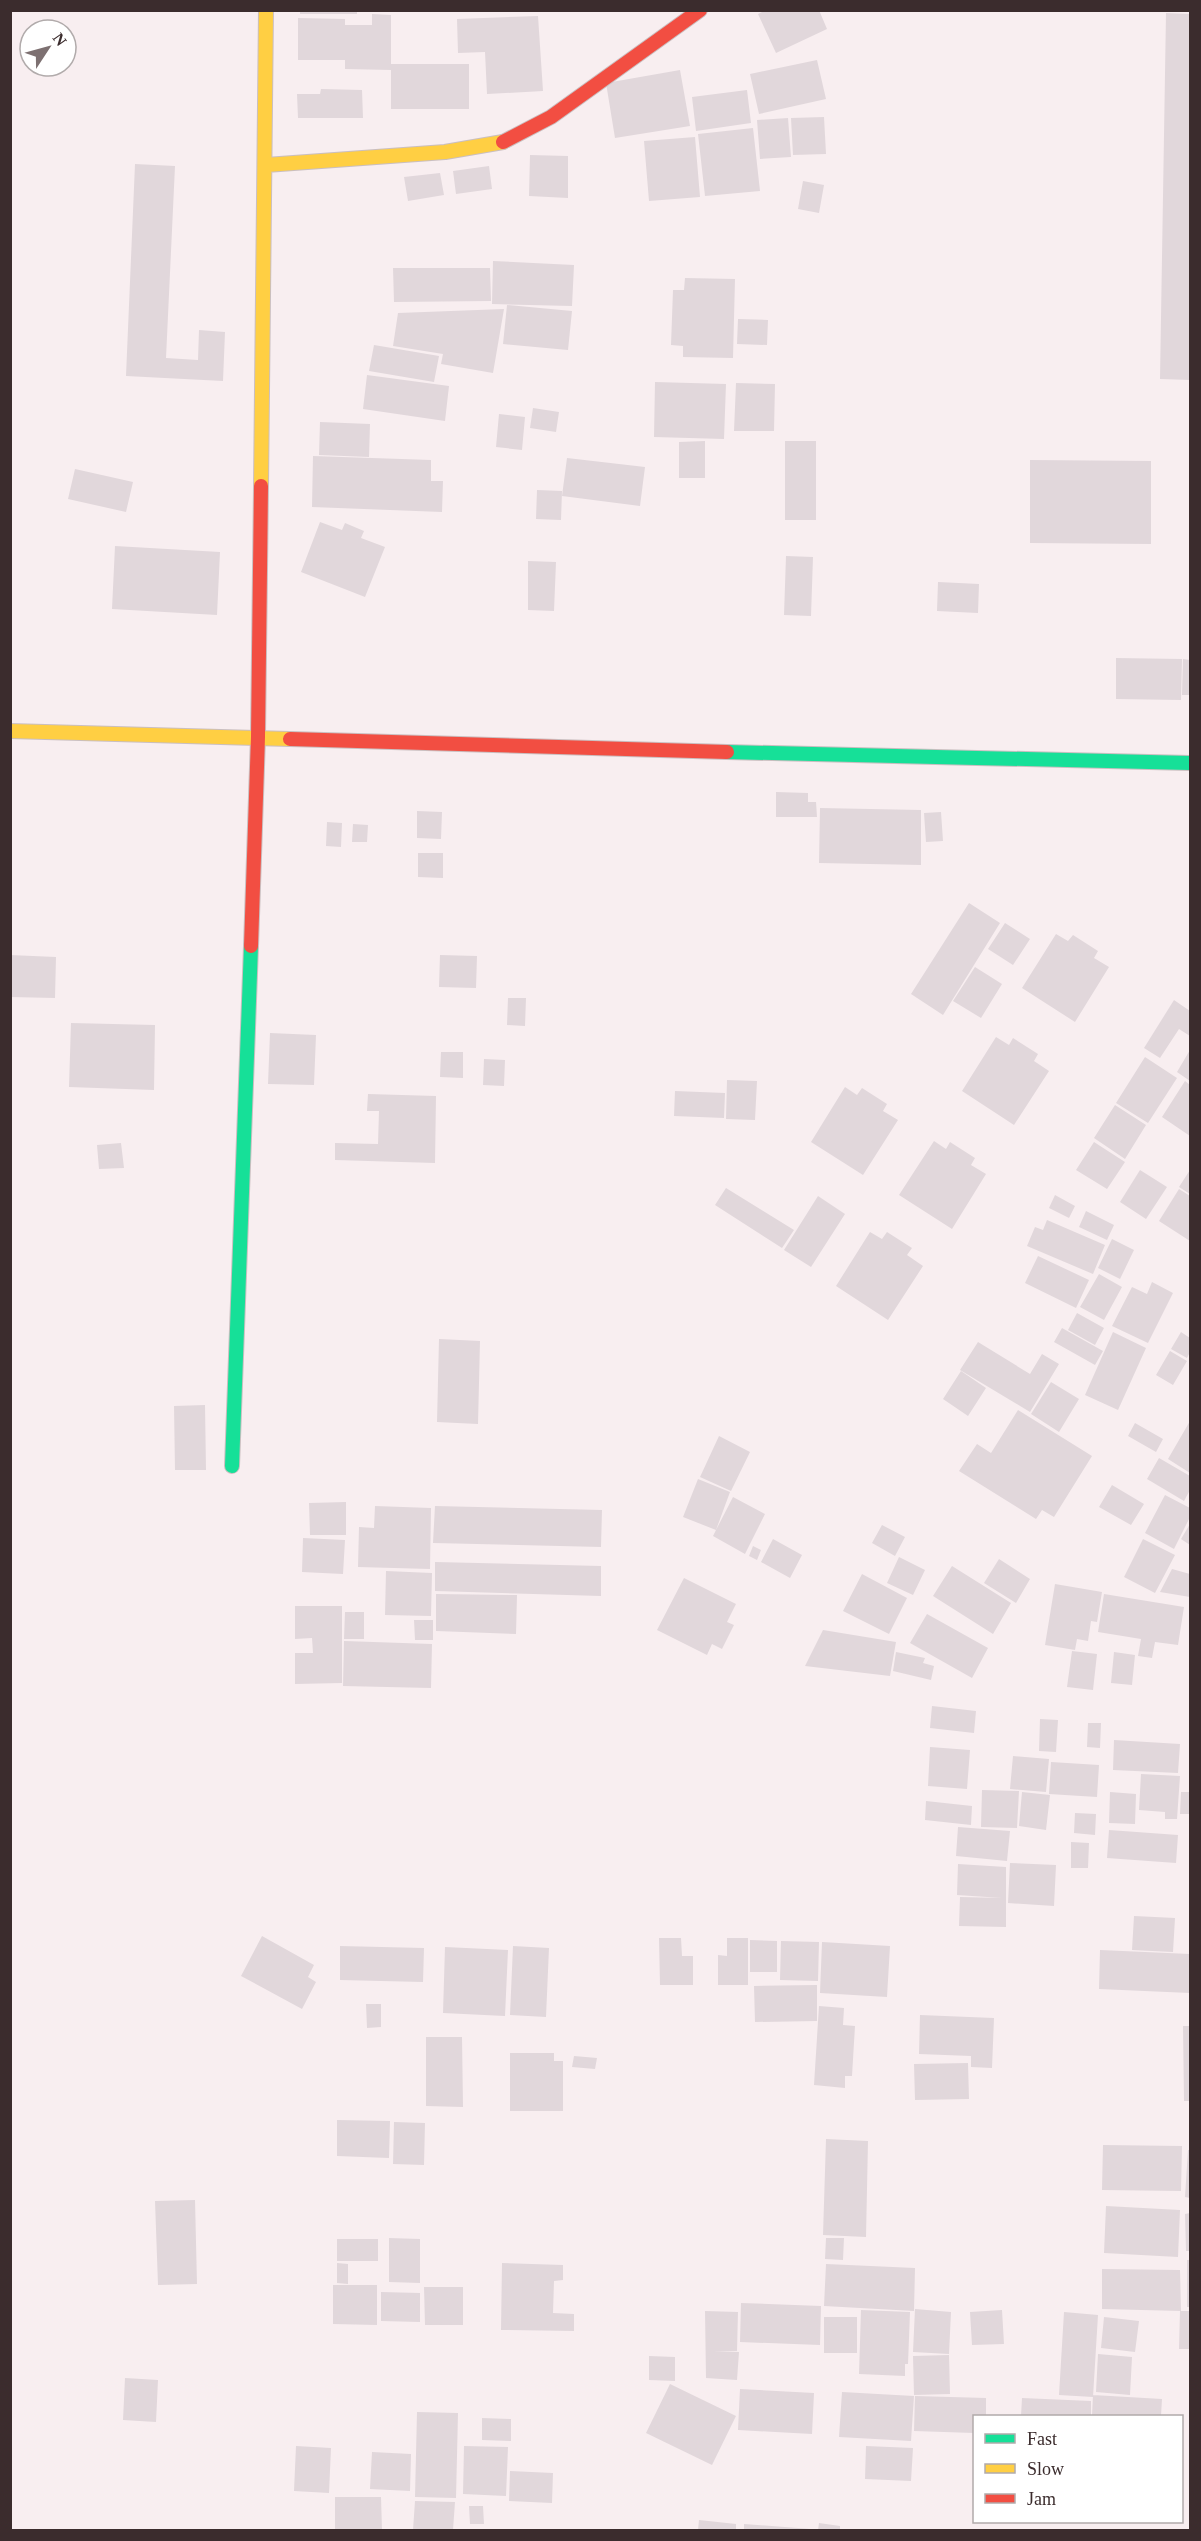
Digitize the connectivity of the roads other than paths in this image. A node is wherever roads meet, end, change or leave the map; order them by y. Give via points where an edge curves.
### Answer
1 (266, 10) edge
2 (700, 10) edge
3 (266, 165) junction
4 (10, 731) edge
5 (258, 737) junction
6 (1191, 763) edge
7 (232, 1466) dead end

1 - 3 street
2 - 3 street via 551,117 505,142 445,152
3 - 5 street
4 - 5 street
5 - 6 street
5 - 7 street

